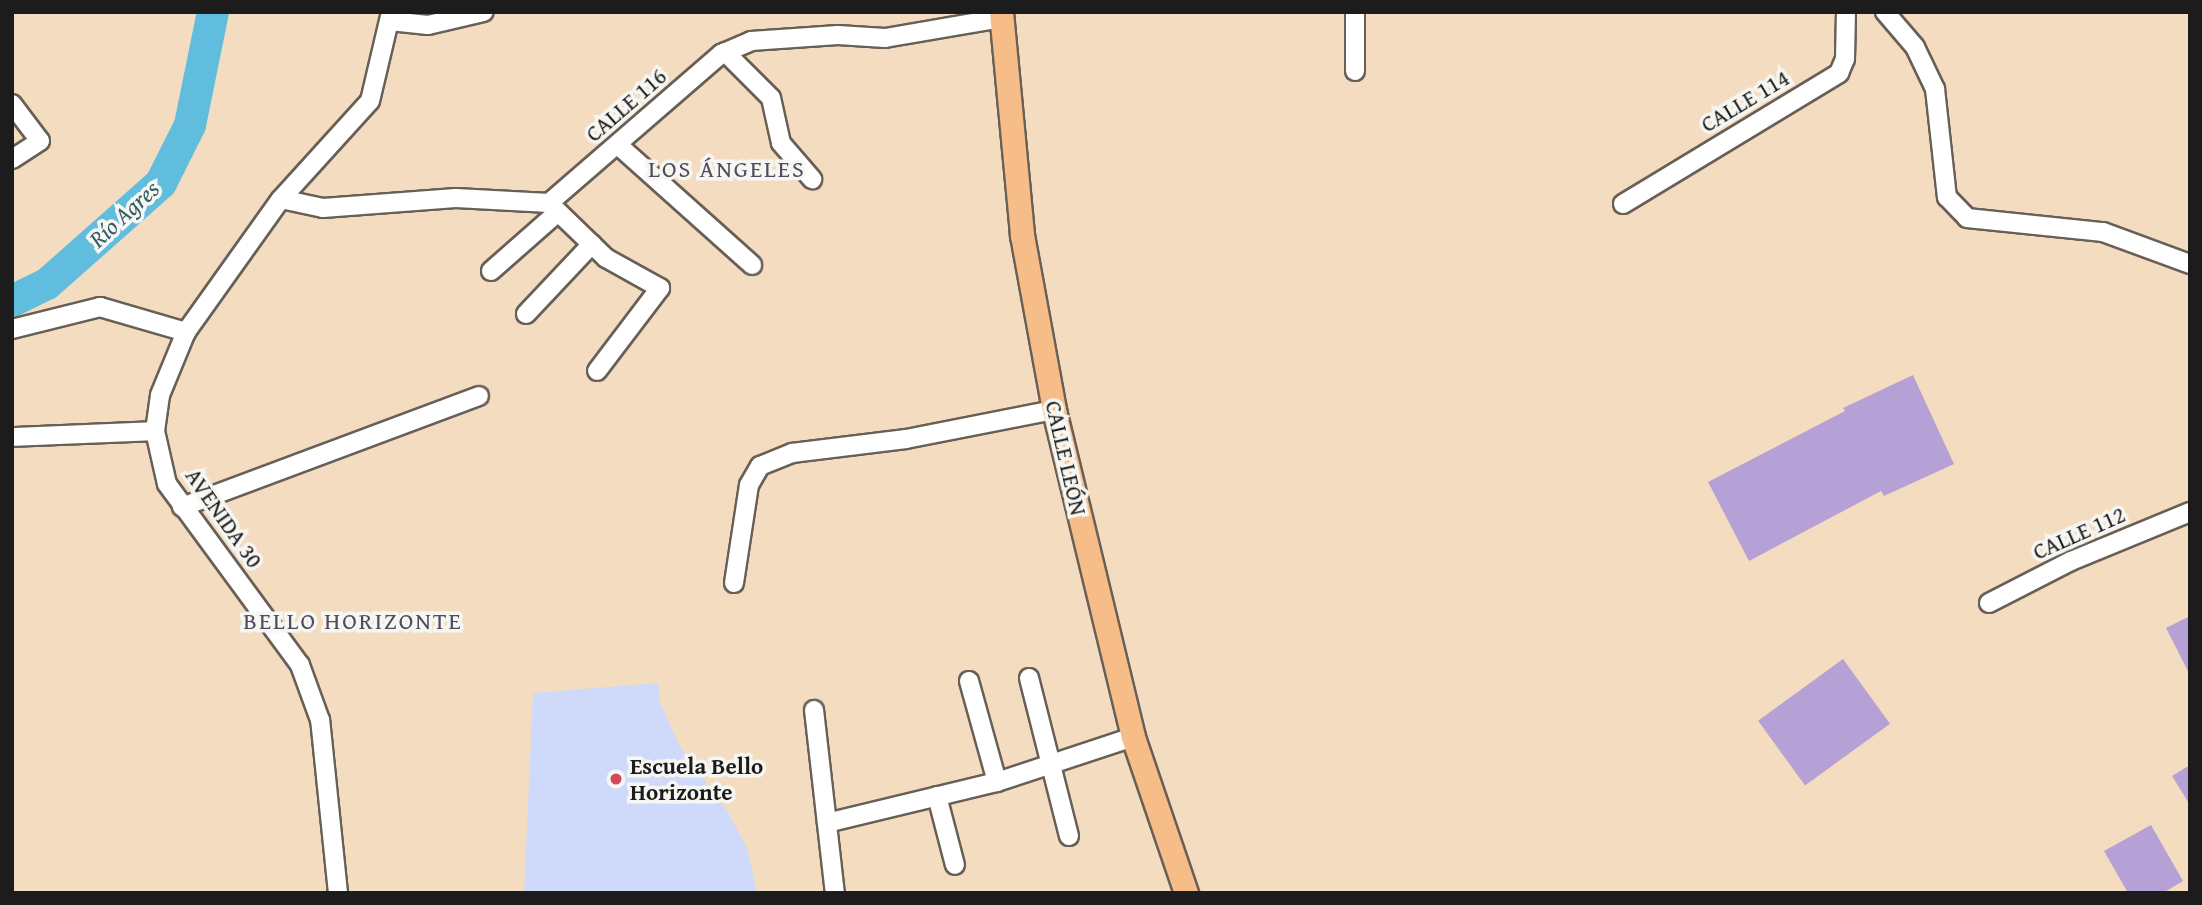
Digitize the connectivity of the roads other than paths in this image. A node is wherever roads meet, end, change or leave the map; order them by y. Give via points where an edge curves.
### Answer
1 (484, 12) edge
2 (1355, 12) edge
3 (1846, 12) edge
4 (1885, 12) edge
5 (1002, 15) edge
6 (390, 17) edge
7 (725, 52) junction
8 (1355, 71) dead end
9 (12, 104) edge
10 (618, 145) junction
11 (12, 159) edge
12 (812, 179) dead end
13 (281, 200) junction
14 (1623, 204) dead end
15 (553, 207) junction
16 (592, 244) junction
17 (2190, 264) edge
18 (752, 265) dead end
19 (491, 271) dead end
20 (526, 314) dead end
21 (12, 329) edge
22 (186, 332) junction
23 (597, 371) dead end
24 (479, 396) dead end
25 (1054, 410) junction
26 (155, 431) junction
27 (12, 437) edge
28 (183, 507) junction
29 (2190, 512) edge
30 (734, 583) dead end
31 (1989, 603) dead end
32 (1029, 678) dead end
33 (969, 681) dead end
34 (814, 710) dead end
35 (1133, 737) junction
36 (1051, 763) junction
37 (997, 782) junction
38 (937, 796) junction
39 (827, 823) junction
40 (1069, 836) dead end
41 (955, 865) dead end
42 (338, 893) edge
43 (835, 893) edge
44 (1186, 893) edge

1 - 6 street via 428,25
2 - 8 street
3 - 14 street, CALLE 114 via 1845,59 1839,73
4 - 17 street via 1915,47 1935,89 1947,197 1967,218 2104,232
5 - 7 street, CALLE 116 via 885,38 838,35 751,41
5 - 25 main road, CALLE LEÓN via 1022,235
6 - 13 street, AVENIDA 30 via 370,101
7 - 10 street, CALLE 116
7 - 12 street via 771,98 781,143
9 - 11 street via 40,141
10 - 15 street, CALLE 116
10 - 18 street
13 - 15 street via 323,208 456,198
13 - 22 street, AVENIDA 30
15 - 16 street
15 - 19 street, CALLE 116
16 - 20 street
16 - 23 street via 606,258 660,288
21 - 22 street via 100,307
22 - 26 street, AVENIDA 30 via 160,395
24 - 28 street
25 - 30 street via 905,439 792,453 760,466 749,485
25 - 35 main road, CALLE LEÓN
26 - 27 street
26 - 28 street, AVENIDA 30 via 167,484
28 - 42 street, AVENIDA 30 via 300,665 320,720
29 - 31 street, CALLE 112 via 2071,561
32 - 36 street
33 - 37 street
34 - 39 street
35 - 36 street
35 - 44 main road, CALLE LEÓN
36 - 37 street
36 - 40 street
37 - 38 street
38 - 39 street
38 - 41 street
39 - 43 street

